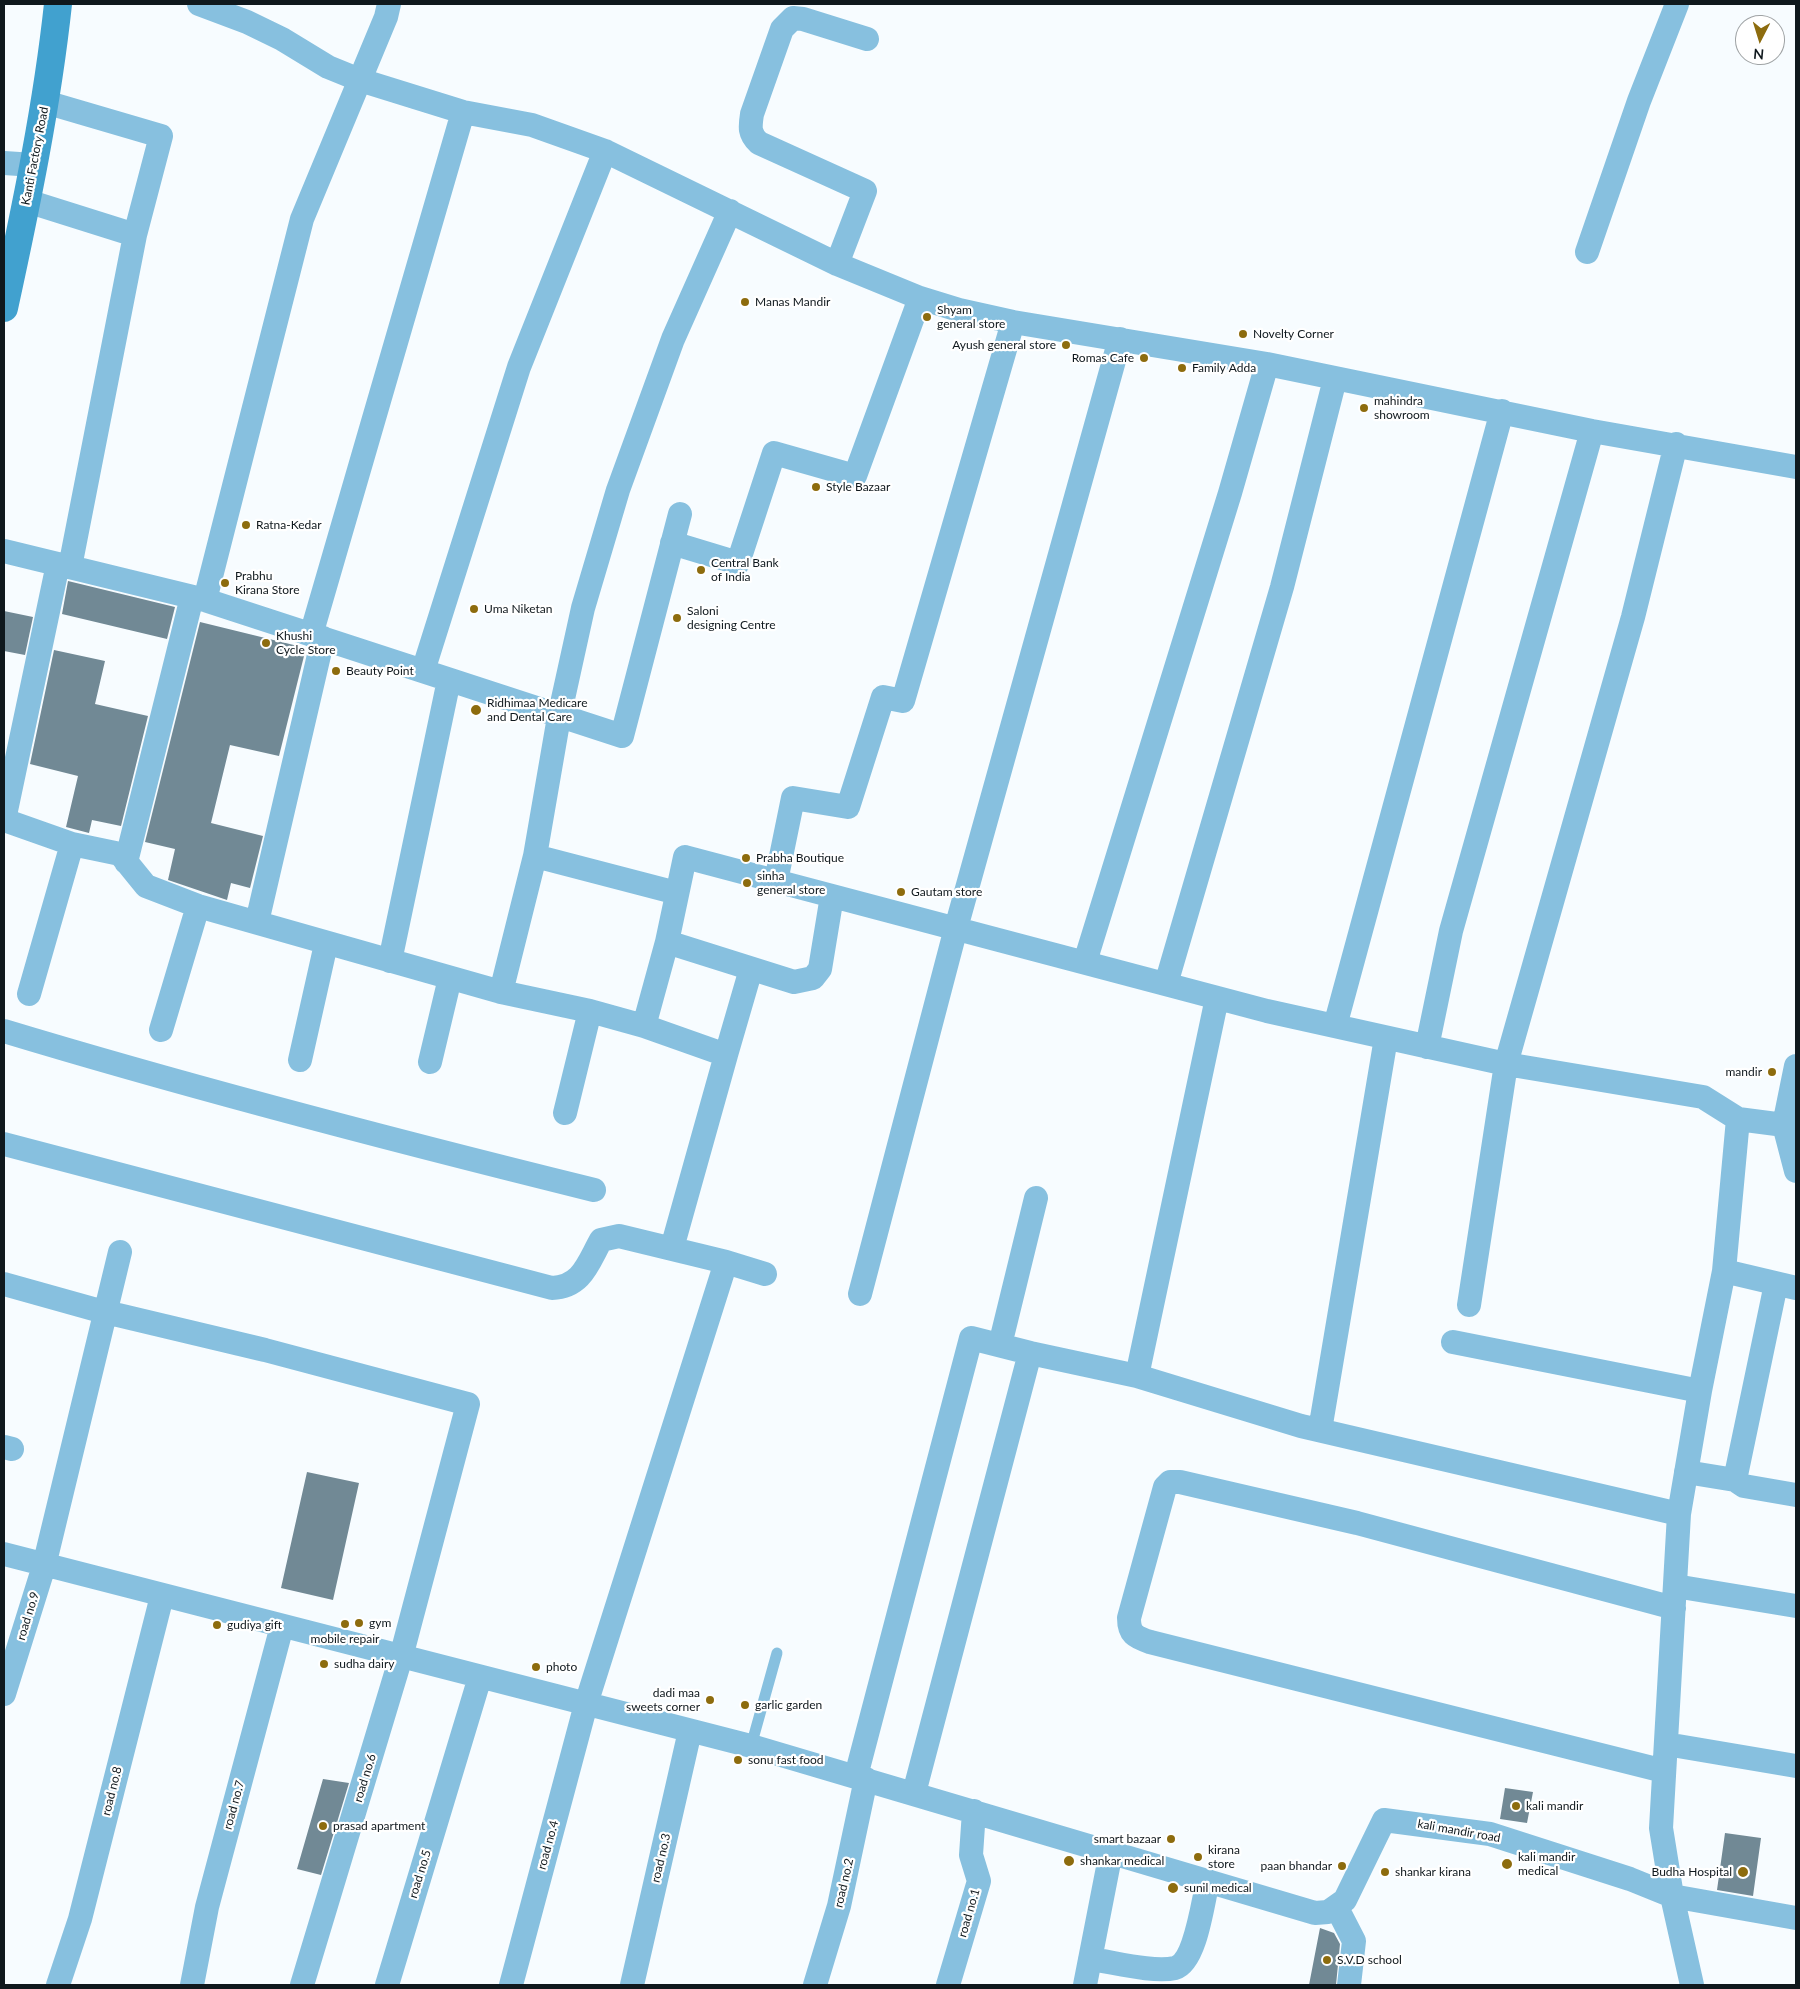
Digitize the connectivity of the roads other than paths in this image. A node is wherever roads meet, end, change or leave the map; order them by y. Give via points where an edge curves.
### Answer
1 (58, 4) edge
2 (198, 4) edge
3 (389, 4) edge
4 (1677, 4) edge
5 (867, 39) dead end
6 (360, 80) junction
7 (45, 102) junction
8 (463, 112) junction
9 (605, 151) junction
10 (4, 163) edge
11 (34, 165) junction
12 (27, 202) junction
13 (730, 211) junction
14 (135, 235) junction
15 (1587, 252) dead end
16 (837, 264) junction
17 (920, 298) junction
18 (4, 308) edge
19 (1013, 322) junction
20 (1120, 339) junction
21 (1267, 364) junction
22 (1335, 379) junction
23 (1502, 412) junction
24 (1592, 431) junction
25 (1676, 444) junction
26 (1796, 467) edge
27 (680, 514) dead end
28 (672, 543) junction
29 (4, 551) edge
30 (64, 566) junction
31 (198, 598) junction
32 (317, 636) junction
33 (423, 670) junction
34 (449, 680) junction
35 (560, 717) junction
36 (4, 820) edge
37 (72, 844) junction
38 (535, 856) junction
39 (126, 862) junction
40 (776, 882) junction
41 (677, 893) junction
42 (832, 896) junction
43 (198, 906) junction
44 (256, 922) junction
45 (956, 928) junction
46 (667, 942) junction
47 (326, 944) junction
48 (390, 961) junction
49 (1085, 962) junction
50 (751, 969) junction
51 (450, 978) junction
52 (1166, 984) junction
53 (501, 992) junction
54 (29, 994) dead end
55 (1217, 998) junction
56 (590, 1011) junction
57 (644, 1026) junction
58 (1335, 1026) junction
59 (161, 1030) dead end
60 (4, 1032) edge
61 (1386, 1038) junction
62 (1427, 1046) junction
63 (726, 1056) junction
64 (300, 1060) dead end
65 (430, 1062) dead end
66 (1506, 1064) junction
67 (1796, 1066) edge
68 (565, 1113) dead end
69 (1738, 1119) junction
70 (1784, 1126) junction
71 (4, 1144) edge
72 (1796, 1171) edge
73 (594, 1190) dead end
74 (1036, 1198) dead end
75 (672, 1248) junction
76 (120, 1252) dead end
77 (726, 1262) junction
78 (1724, 1271) junction
79 (765, 1274) dead end
80 (4, 1284) edge
81 (1786, 1286) edge
82 (860, 1294) dead end
83 (1469, 1305) dead end
84 (107, 1312) junction
85 (1453, 1342) dead end
86 (1000, 1345) junction
87 (1030, 1353) junction
88 (1137, 1376) junction
89 (1700, 1391) junction
90 (1320, 1430) junction
91 (1686, 1472) junction
92 (1735, 1480) junction
93 (1796, 1495) edge
94 (1680, 1514) junction
95 (4, 1554) edge
96 (44, 1566) junction
97 (162, 1596) junction
98 (1674, 1597) junction
99 (1796, 1606) edge
100 (282, 1626) junction
101 (777, 1653) dead end
102 (401, 1657) junction
103 (480, 1677) junction
104 (4, 1694) edge
105 (586, 1704) junction
106 (690, 1731) junction
107 (1666, 1744) junction
108 (751, 1746) junction
109 (1796, 1766) edge
110 (1664, 1771) junction
111 (861, 1778) junction
112 (914, 1793) junction
113 (974, 1811) junction
114 (1111, 1852) junction
115 (1208, 1881) junction
116 (1672, 1896) junction
117 (1326, 1910) junction
118 (1796, 1918) edge
119 (1090, 1959) junction
120 (58, 1985) edge
121 (192, 1985) edge
122 (302, 1985) edge
123 (387, 1985) edge
124 (511, 1985) edge
125 (632, 1985) edge
126 (815, 1985) edge
127 (948, 1985) edge
128 (1085, 1985) edge
129 (1349, 1985) edge
130 (1692, 1985) edge

1 - 7 street, Kanti Factory Road
2 - 6 street via 248,22 328,68
3 - 6 street
4 - 15 street via 1639,101
5 - 16 street via 803,19 793,18 787,22 750,126 752,136 759,143 865,192
6 - 8 street
6 - 31 street via 302,219
7 - 11 street, Kanti Factory Road
7 - 14 street via 161,136
8 - 9 street via 532,125
8 - 32 street
9 - 13 street
9 - 33 street via 519,367
10 - 11 street
11 - 12 street, Kanti Factory Road
12 - 14 street
12 - 18 street, Kanti Factory Road
13 - 16 street
13 - 35 street via 673,339 618,490 583,608
14 - 30 street
16 - 17 street
17 - 19 street
17 - 28 street via 855,476 774,453 738,563
19 - 20 street
19 - 40 street via 903,701 883,697 848,807 793,798
20 - 21 street
20 - 45 street
21 - 22 street
21 - 49 street
22 - 23 street
22 - 52 street via 1282,587
23 - 24 street
23 - 58 street
24 - 25 street
24 - 62 street via 1451,931
25 - 26 street
25 - 66 street via 1633,618
27 - 28 street
28 - 35 street via 622,736
29 - 30 street
30 - 31 street
30 - 36 street
31 - 32 street
31 - 39 street
32 - 33 street
32 - 44 street
33 - 34 street
34 - 35 street
34 - 48 street
35 - 38 street
36 - 37 street
37 - 39 street via 120,854
37 - 54 street
38 - 41 street
38 - 53 street
39 - 43 street via 146,886
40 - 41 street via 685,856
40 - 42 street
41 - 46 street
42 - 45 street
42 - 50 street via 820,969 813,978 794,982
43 - 44 street
43 - 59 street
44 - 47 street
45 - 49 street
45 - 82 street
46 - 50 street
46 - 57 street
47 - 48 street
47 - 64 street
48 - 51 street
49 - 52 street
50 - 63 street
51 - 53 street
51 - 65 street
52 - 55 street
53 - 56 street
55 - 58 street
55 - 88 street
56 - 57 street
56 - 68 street
57 - 63 street
58 - 61 street
60 - 73 street via 365,1133
61 - 62 street
61 - 90 street
62 - 66 street
63 - 75 street
66 - 69 street via 1703,1097
66 - 83 street
67 - 70 street
69 - 70 street
69 - 78 street
70 - 72 street
71 - 75 street via 552,1288 567,1288 579,1278 601,1240 619,1236
74 - 86 street
75 - 77 street
76 - 84 street, road no.9
77 - 79 street
77 - 105 street, road no.4
78 - 81 street
78 - 89 street
80 - 84 street
81 - 92 street
84 - 96 street, road no.9
84 - 102 street, road no.6 via 468,1404
85 - 89 street
86 - 87 street
86 - 111 street, road no.2 via 971,1338
87 - 88 street
87 - 112 street
88 - 90 street
89 - 91 street
90 - 94 street
91 - 92 street
91 - 94 street
92 - 93 street via 1744,1486
94 - 98 street
95 - 96 street
96 - 97 street
96 - 104 street, road no.9
97 - 100 street
97 - 120 street, road no.8 via 80,1918
98 - 99 street
98 - 107 street
98 - 110 street via 1170,1482 1165,1487 1129,1618 1129,1630 1134,1636 1150,1642
100 - 102 street
100 - 121 street, road no.7 via 208,1907
101 - 108 lane
102 - 103 street
102 - 122 street, road no.6
103 - 105 street
103 - 123 street, road no.5
105 - 106 street
105 - 124 street, road no.4
106 - 108 street
106 - 125 street, road no.3
107 - 109 street
107 - 110 street
108 - 111 street
110 - 116 street via 1661,1828
111 - 112 street
111 - 126 street, road no.2 via 840,1906
112 - 113 street
113 - 114 street
113 - 127 street, road no.1 via 971,1855 979,1881
114 - 115 street
114 - 119 street
115 - 117 street
115 - 119 street via 1192,1948 1176,1968 1159,1969
116 - 117 street, kali mandir road via 1630,1879 1490,1834 1384,1820 1345,1900
116 - 118 street, kali mandir road
116 - 130 street
117 - 129 street via 1354,1941
119 - 128 street

